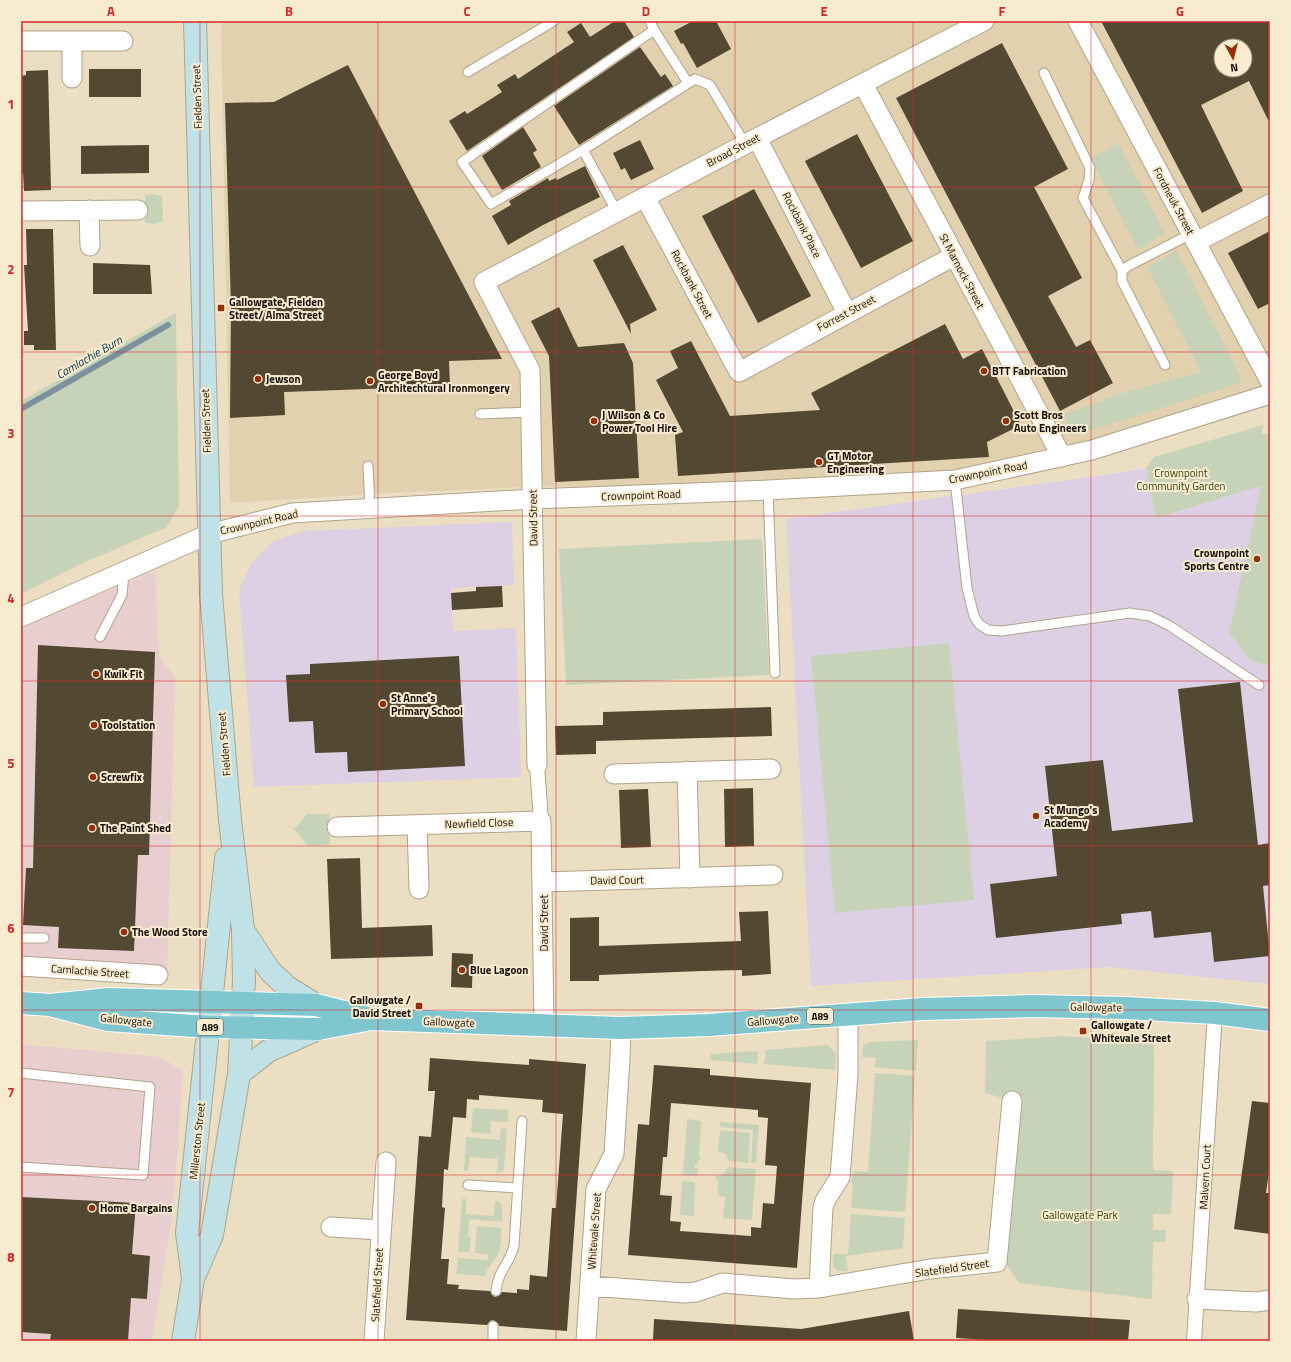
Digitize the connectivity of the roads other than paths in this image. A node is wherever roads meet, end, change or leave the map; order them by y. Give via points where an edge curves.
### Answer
1 (195, 21) edge
2 (554, 21) edge
3 (650, 21) edge
4 (984, 21) edge
5 (1078, 21) edge
6 (654, 30) junction
7 (21, 41) edge
8 (72, 41) junction
9 (123, 41) dead end
10 (468, 72) dead end
11 (1044, 73) dead end
12 (72, 78) dead end
13 (688, 84) junction
14 (863, 84) junction
15 (751, 141) junction
16 (583, 150) junction
17 (645, 197) junction
18 (1270, 204) edge
19 (89, 210) junction
20 (138, 210) dead end
21 (21, 211) edge
22 (617, 212) junction
23 (1193, 238) junction
24 (90, 246) dead end
25 (954, 256) junction
26 (1122, 271) junction
27 (484, 282) joint
28 (846, 313) junction
29 (1165, 365) dead end
30 (739, 372) joint
31 (1270, 381) edge
32 (1270, 394) edge
33 (531, 412) junction
34 (480, 414) dead end
35 (1062, 457) junction
36 (368, 466) dead end
37 (955, 480) junction
38 (768, 490) junction
39 (532, 499) junction
40 (370, 508) junction
41 (209, 534) junction
42 (124, 572) junction
43 (21, 617) edge
44 (100, 636) dead end
45 (775, 673) dead end
46 (1259, 685) dead end
47 (537, 765) joint
48 (771, 769) dead end
49 (687, 772) junction
50 (614, 774) dead end
51 (230, 820) junction
52 (541, 821) junction
53 (417, 825) junction
54 (336, 827) dead end
55 (773, 875) dead end
56 (690, 878) junction
57 (543, 882) junction
58 (419, 889) dead end
59 (243, 930) junction
60 (21, 938) edge
61 (44, 938) dead end
62 (21, 966) edge
63 (158, 975) dead end
64 (21, 1002) edge
65 (211, 1002) junction
66 (243, 1003) junction
67 (50, 1005) junction
68 (316, 1005) junction
69 (1215, 1013) junction
70 (848, 1014) junction
71 (371, 1018) junction
72 (1270, 1020) edge
73 (544, 1026) junction
74 (208, 1027) junction
75 (242, 1028) junction
76 (621, 1028) junction
77 (318, 1029) junction
78 (21, 1073) edge
79 (239, 1074) junction
80 (1012, 1101) dead end
81 (522, 1121) dead end
82 (386, 1162) dead end
83 (21, 1167) edge
84 (468, 1185) dead end
85 (518, 1188) junction
86 (331, 1227) dead end
87 (381, 1230) junction
88 (193, 1279) junction
89 (590, 1286) junction
90 (819, 1288) junction
91 (496, 1291) dead end
92 (1197, 1299) junction
93 (1270, 1300) edge
94 (494, 1326) dead end
95 (183, 1341) edge
96 (374, 1341) edge
97 (493, 1341) edge
98 (586, 1341) edge
99 (1194, 1341) edge

1 - 41 main road, Fielden Street
2 - 10 lane
3 - 6 lane
4 - 14 street, Broad Street
5 - 23 street, Fordneuk Street
6 - 13 lane
6 - 16 lane via 462,162 491,204
7 - 8 street
8 - 9 street
8 - 12 street
11 - 26 lane via 1090,168 1083,198
13 - 15 lane via 695,79 710,85
13 - 16 lane
14 - 15 street, Broad Street
14 - 25 street, St Marnock Street
15 - 17 street, Broad Street
15 - 28 street, Rockbank Place
16 - 22 lane
17 - 22 street, Broad Street
17 - 30 street, Rockbank Street
18 - 23 street
19 - 20 street
19 - 21 street
19 - 24 street
22 - 27 street, Broad Street
23 - 26 lane via 1128,266
23 - 31 street, Fordneuk Street
25 - 28 street, Forrest Street
25 - 35 street, St Marnock Street
26 - 29 lane via 1122,281
27 - 33 street, David Street via 530,370
28 - 30 street, Forrest Street
32 - 35 street, Crownpoint Road
33 - 34 lane
33 - 39 street, David Street
35 - 37 street, Crownpoint Road
36 - 40 lane
37 - 38 street, Crownpoint Road
37 - 46 lane via 967,588 974,616 979,624 988,630 1002,631 1130,613 1150,616 1170,626
38 - 39 street, Crownpoint Road
38 - 45 lane
39 - 40 street, Crownpoint Road
39 - 47 street, David Street
40 - 41 street, Crownpoint Road via 292,513
41 - 42 street, Crownpoint Road
41 - 51 main road, Fielden Street via 211,594
42 - 43 street, Crownpoint Road
42 - 44 lane via 122,596
47 - 52 street
48 - 49 street
49 - 50 street
49 - 56 street
51 - 59 main road, Fielden Street
51 - 65 main road, Fielden Street
52 - 53 street, Newfield Close
52 - 57 street, David Street
53 - 54 street, Newfield Close
53 - 58 street
55 - 56 street, David Court
56 - 57 street, David Court
57 - 73 street, David Street
59 - 66 main road, Fielden Street
59 - 68 main road, Fielden Street via 270,971 287,987
60 - 61 lane
62 - 63 street, Camlachie Street
64 - 67 main road, Gallowgate / A89
65 - 66 main road, Gallowgate / A89
65 - 67 main road, Gallowgate / A89 via 109,999
65 - 74 main road, Millerston Street
66 - 68 main road, Gallowgate / A89
66 - 75 main road, Fielden Street
67 - 74 main road, Gallowgate / A89 via 108,1020
68 - 71 main road, Gallowgate / A89
69 - 70 main road, Gallowgate / A89 via 1034,1006
69 - 72 main road, Gallowgate / A89
69 - 92 street, Malvern Court
70 - 76 main road, Gallowgate / A89 via 709,1025
70 - 90 street via 848,1075 840,1177 823,1207
71 - 73 main road, Gallowgate / A89
71 - 77 main road, Gallowgate / A89
73 - 76 main road, Gallowgate / A89
74 - 75 main road, Gallowgate / A89
74 - 88 main road, Millerston Street via 187,1233
75 - 77 main road, Gallowgate / A89
75 - 79 main road, Millerston Street
76 - 89 street, Whitevale Street via 614,1151 596,1189
77 - 79 main road via 268,1051
78 - 83 lane via 150,1087 144,1175
79 - 88 main road, Millerston Street via 212,1235
80 - 90 street, Slatefield Street via 997,1262 930,1269
81 - 85 lane
82 - 87 street, Slatefield Street
84 - 85 lane
85 - 91 lane via 514,1246 511,1257 497,1278
86 - 87 street
87 - 96 street, Slatefield Street
88 - 95 main road, Millerston Street
89 - 90 street, Slatefield Street via 690,1294 723,1283 794,1289
89 - 98 street, Whitevale Street
92 - 93 street via 1256,1302
92 - 99 street, Malvern Court
94 - 97 lane

